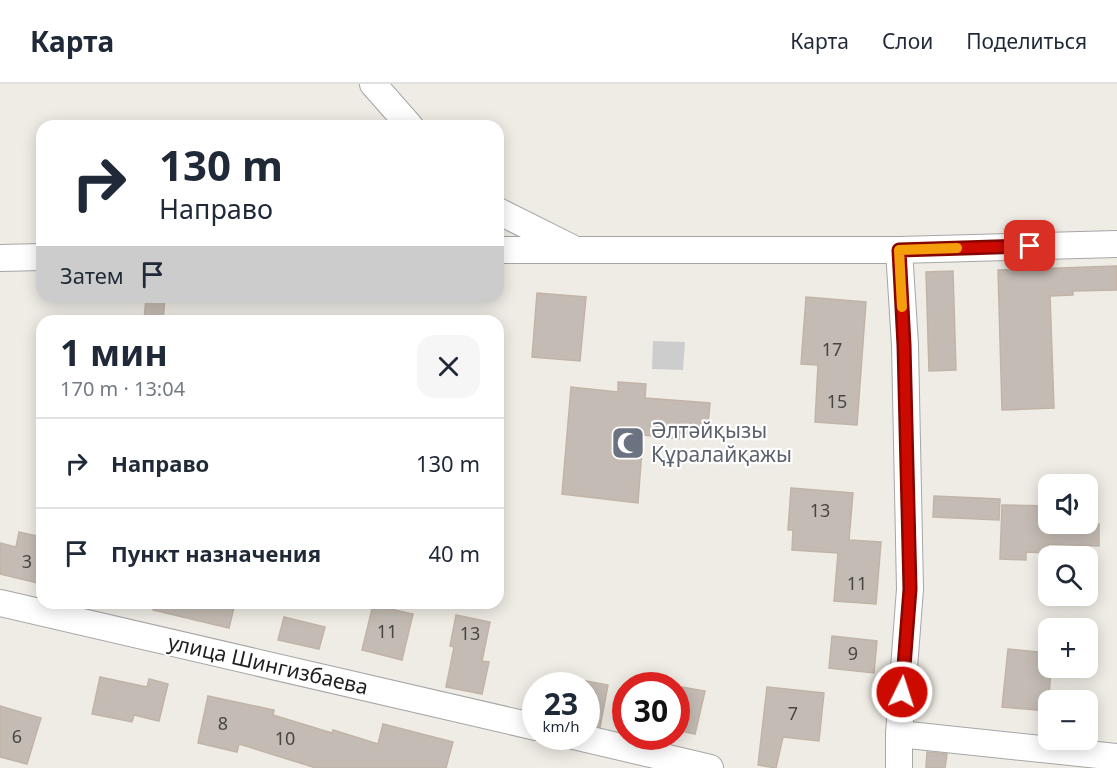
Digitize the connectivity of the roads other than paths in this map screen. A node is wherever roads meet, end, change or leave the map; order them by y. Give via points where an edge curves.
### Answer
1 (373, 84) edge
2 (405, 120) edge
3 (504, 214) edge
4 (1117, 244) edge
5 (573, 249) junction
6 (504, 250) edge
7 (899, 250) junction
8 (36, 257) edge
9 (0, 258) edge
10 (0, 603) edge
11 (522, 725) edge
12 (899, 734) junction
13 (600, 742) edge
14 (1114, 760) edge
15 (710, 768) edge
16 (899, 768) edge

1 - 2 street
3 - 5 street
4 - 7 street
5 - 6 street
5 - 7 street
7 - 12 street via 910,589
8 - 9 street
10 - 11 street, улица Шингизбаева
12 - 14 street
12 - 16 street
13 - 15 street

